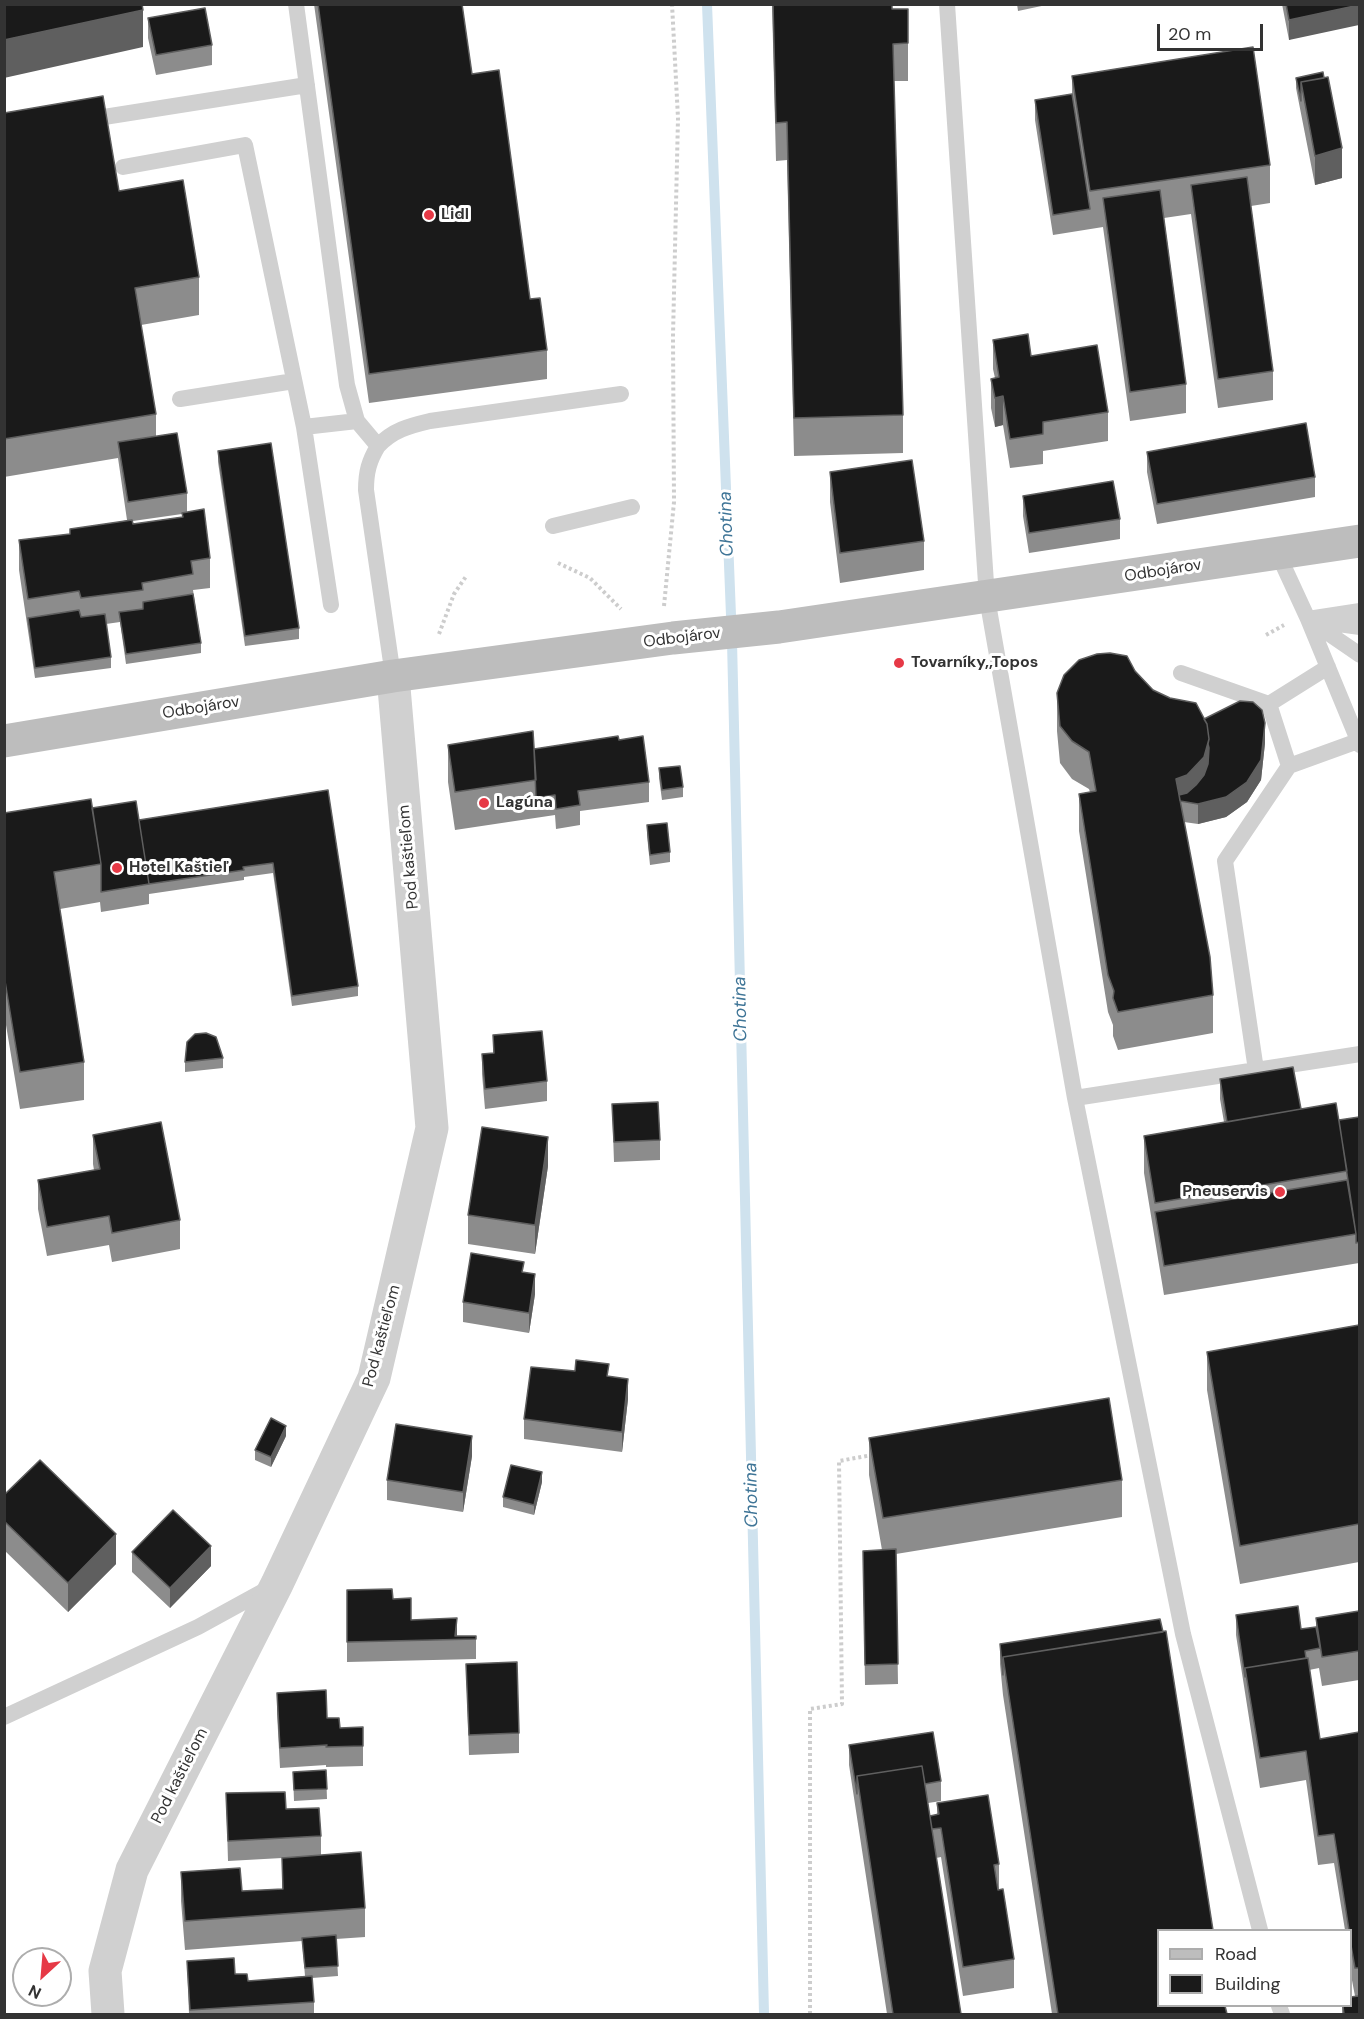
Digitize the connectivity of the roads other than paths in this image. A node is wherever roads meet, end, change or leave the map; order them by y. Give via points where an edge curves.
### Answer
1 (296, 4) edge
2 (947, 4) edge
3 (307, 85) junction
4 (74, 122) edge
5 (123, 167) dead end
6 (294, 381) junction
7 (621, 394) dead end
8 (180, 399) dead end
9 (357, 421) junction
10 (304, 427) junction
11 (378, 446) junction
12 (632, 507) dead end
13 (553, 526) dead end
14 (1359, 541) edge
15 (1278, 554) junction
16 (987, 598) junction
17 (331, 605) dead end
18 (1359, 611) edge
19 (1308, 619) junction
20 (1359, 627) edge
21 (1359, 640) edge
22 (1359, 655) edge
23 (1328, 667) junction
24 (1181, 673) dead end
25 (393, 676) junction
26 (1269, 704) junction
27 (4, 741) edge
28 (1359, 743) edge
29 (1289, 766) junction
30 (1359, 1054) edge
31 (1256, 1070) junction
32 (1075, 1098) junction
33 (277, 1584) junction
34 (4, 1717) edge
35 (1260, 1929) edge
36 (108, 2014) edge

1 - 3 lane
2 - 16 lane
3 - 4 lane
3 - 9 lane via 347,384
5 - 6 lane via 244,145
6 - 8 lane
6 - 10 lane
7 - 11 lane via 430,421 402,427
9 - 10 lane
9 - 11 lane
10 - 17 lane
11 - 25 lane via 366,473 366,490
12 - 13 lane
14 - 15 main road, Odbojárov
15 - 16 main road, Odbojárov
15 - 19 lane
16 - 25 main road, Odbojárov
16 - 32 lane
18 - 19 lane
19 - 20 lane
19 - 21 lane
19 - 22 lane
19 - 23 lane
23 - 26 lane
23 - 28 lane
24 - 26 lane
25 - 27 main road, Odbojárov
25 - 33 street, Pod kaštieľom via 432,1128 374,1378
26 - 29 lane
28 - 29 lane
29 - 31 lane via 1225,861
30 - 31 lane
31 - 32 lane
32 - 35 lane via 1183,1634
33 - 34 lane via 198,1627
33 - 36 street, Pod kaštieľom via 132,1870 105,1971

